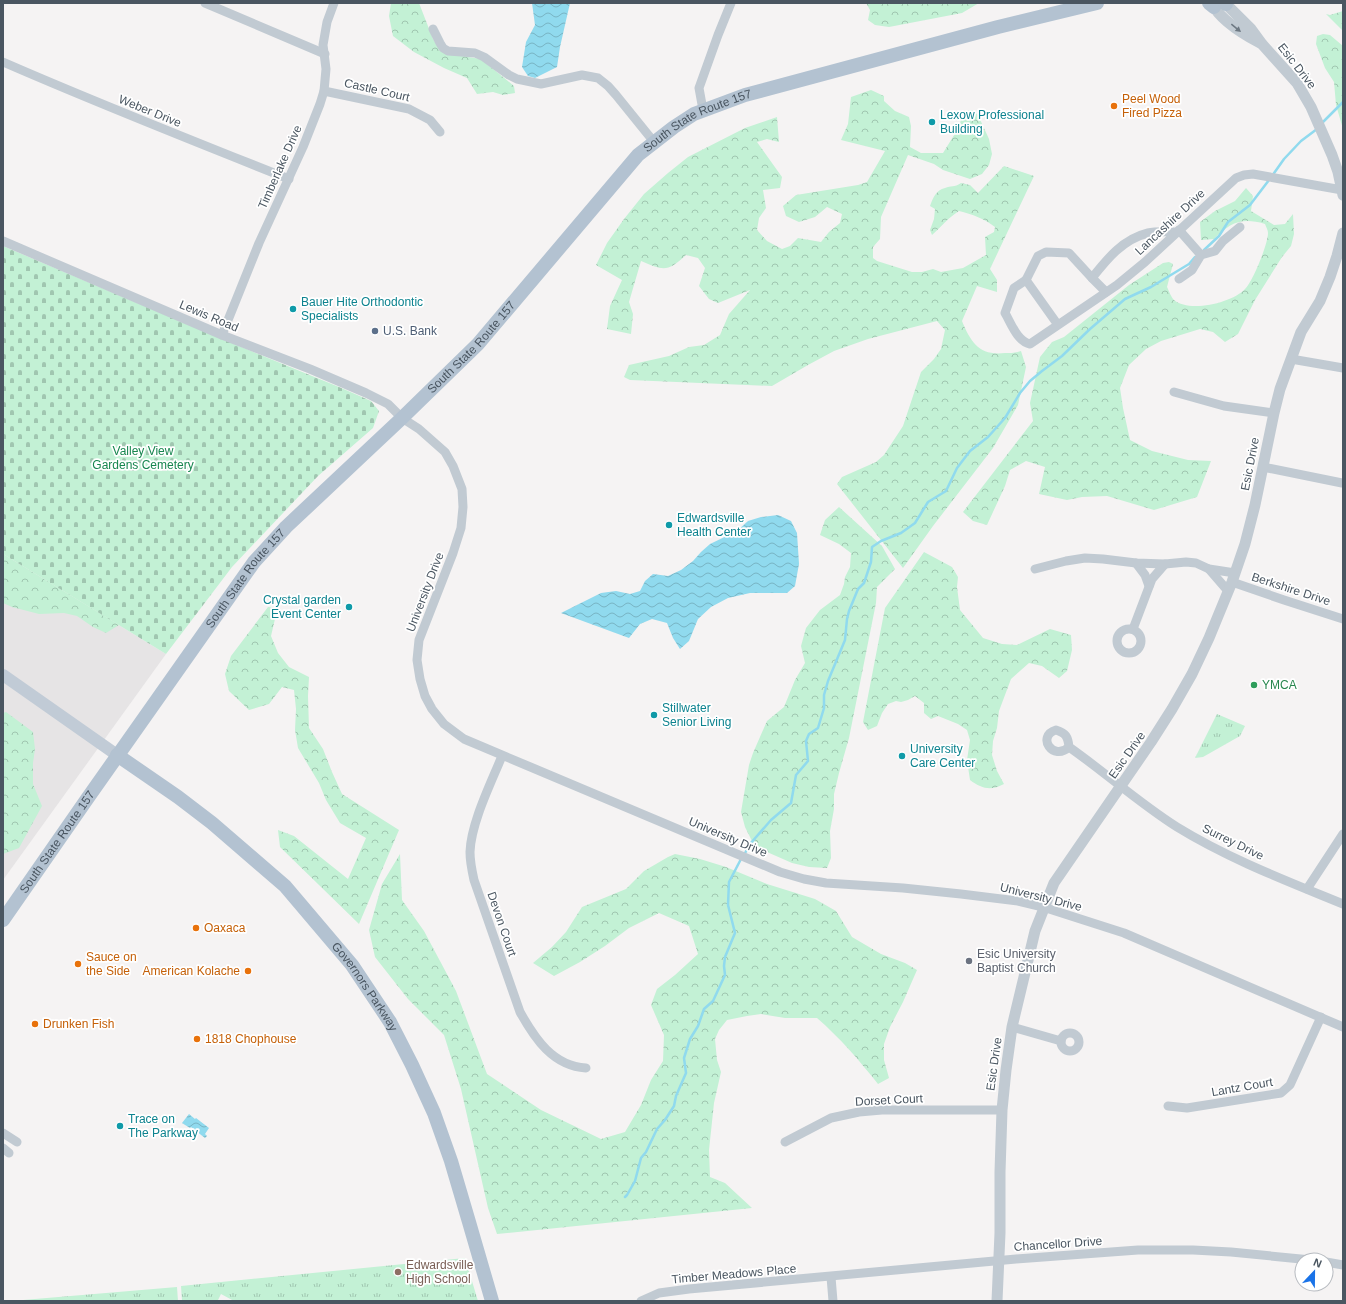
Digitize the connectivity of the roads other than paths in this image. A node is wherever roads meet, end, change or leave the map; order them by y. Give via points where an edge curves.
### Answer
1 (205, 3) edge
2 (334, 3) edge
3 (731, 3) edge
4 (1097, 3) edge
5 (1219, 4) edge
6 (433, 29) dead end
7 (325, 54) junction
8 (3, 62) edge
9 (324, 91) junction
10 (703, 110) junction
11 (440, 132) dead end
12 (654, 142) junction
13 (289, 179) junction
14 (1343, 192) edge
15 (1240, 227) dead end
16 (1178, 231) junction
17 (1343, 233) edge
18 (3, 241) edge
19 (1200, 255) junction
20 (1092, 278) junction
21 (1179, 279) dead end
22 (1026, 280) junction
23 (1106, 292) junction
24 (1058, 324) junction
25 (222, 335) junction
26 (1290, 359) junction
27 (1343, 368) edge
28 (1174, 392) dead end
29 (1274, 413) junction
30 (402, 418) junction
31 (1263, 467) junction
32 (1342, 483) edge
33 (1136, 563) junction
34 (1165, 564) junction
35 (1035, 569) dead end
36 (1209, 569) junction
37 (1232, 582) junction
38 (1149, 586) junction
39 (1343, 619) edge
40 (1133, 629) dead end
41 (3, 675) edge
42 (1069, 747) dead end
43 (117, 755) junction
44 (502, 756) junction
45 (1120, 787) junction
46 (1343, 834) edge
47 (1307, 889) junction
48 (1343, 904) edge
49 (1043, 907) junction
50 (3, 920) edge
51 (1321, 1017) junction
52 (1012, 1027) junction
53 (1343, 1027) edge
54 (1061, 1040) dead end
55 (586, 1068) dead end
56 (1168, 1106) dead end
57 (1002, 1110) junction
58 (3, 1133) edge
59 (16, 1142) dead end
60 (785, 1142) dead end
61 (1294, 1258) edge
62 (999, 1261) junction
63 (831, 1277) junction
64 (492, 1301) edge
65 (641, 1301) edge
66 (833, 1301) edge
67 (997, 1301) edge

1 - 7 street
2 - 7 street, Timberlake Drive via 323,44
3 - 10 street via 700,88
4 - 10 main road, South State Route 157 via 745,94
5 - 14 street, Esic Drive via 1251,30 1296,83 1311,107 1332,155
6 - 12 street via 443,48 448,51 475,53 517,78 541,84 582,75 598,78 608,86
7 - 9 street, Timberlake Drive
8 - 13 street, Weber Drive
9 - 11 street, Castle Court via 409,108 430,120
9 - 13 street, Timberlake Drive
10 - 12 main road, South State Route 157 via 674,126
12 - 30 main road, South State Route 157 via 638,155 478,344
13 - 25 street, Timberlake Drive via 259,243
14 - 16 street, Lancashire Drive via 1244,174 1230,182
15 - 19 street via 1215,251
16 - 19 street
16 - 20 street via 1149,232 1136,238 1116,249
16 - 23 street, Lancashire Drive via 1145,262
17 - 26 street, Esic Drive via 1320,301 1301,332
18 - 25 street, Lewis Road
19 - 21 street via 1192,270
20 - 22 street via 1069,253 1046,252 1038,256
20 - 23 street
22 - 24 street
22 - 24 street, Lancashire Drive via 1014,288 1005,313 1020,338 1024,343 1030,344
23 - 24 street, Lancashire Drive
25 - 30 street, Lewis Road via 366,393 388,404
26 - 27 street
26 - 29 street, Esic Drive
28 - 29 street via 1224,406
29 - 31 street, Esic Drive
30 - 43 main road, South State Route 157 via 290,522 254,562
30 - 44 street, University Drive via 445,452 462,489 464,508 453,553 419,640 417,660 425,696 444,724 464,739
31 - 32 street
31 - 37 street, Esic Drive via 1245,544
33 - 34 street, Berkshire Drive
33 - 35 street, Berkshire Drive via 1085,558
33 - 38 street via 1146,575
34 - 36 street, Berkshire Drive via 1196,563
34 - 38 street
36 - 37 street
36 - 37 street, Berkshire Drive
37 - 39 street, Berkshire Drive
37 - 45 street, Esic Drive via 1192,674 1156,736
38 - 40 street
41 - 43 main road
42 - 45 street, Surrey Drive
43 - 50 main road, South State Route 157
43 - 64 main road, Governors Parkway via 212,823 285,886 352,965 390,1022 434,1113 465,1206
44 - 49 street, University Drive via 780,872 804,879 972,895
44 - 55 street, Devon Court via 475,823 471,865 474,880 520,1012 530,1030 543,1047 558,1059 572,1066
45 - 47 street, Surrey Drive via 1178,827 1208,844
45 - 49 street, Esic Drive via 1054,883
46 - 47 street
47 - 48 street, Surrey Drive
49 - 51 street, University Drive via 1124,933
49 - 52 street, Esic Drive
51 - 53 street, University Drive
51 - 56 street, Lantz Court via 1290,1085 1281,1093 1187,1108
52 - 54 street
52 - 57 street, Esic Drive
57 - 60 street, Dorset Court via 859,1112 831,1118
57 - 62 street, Esic Drive
58 - 59 street
61 - 62 street, Chancellor Drive via 1232,1252 1156,1250
62 - 63 street, Chancellor Drive
62 - 67 street, Esic Drive
63 - 65 street, Timber Meadows Place via 681,1290 659,1293
63 - 66 street

